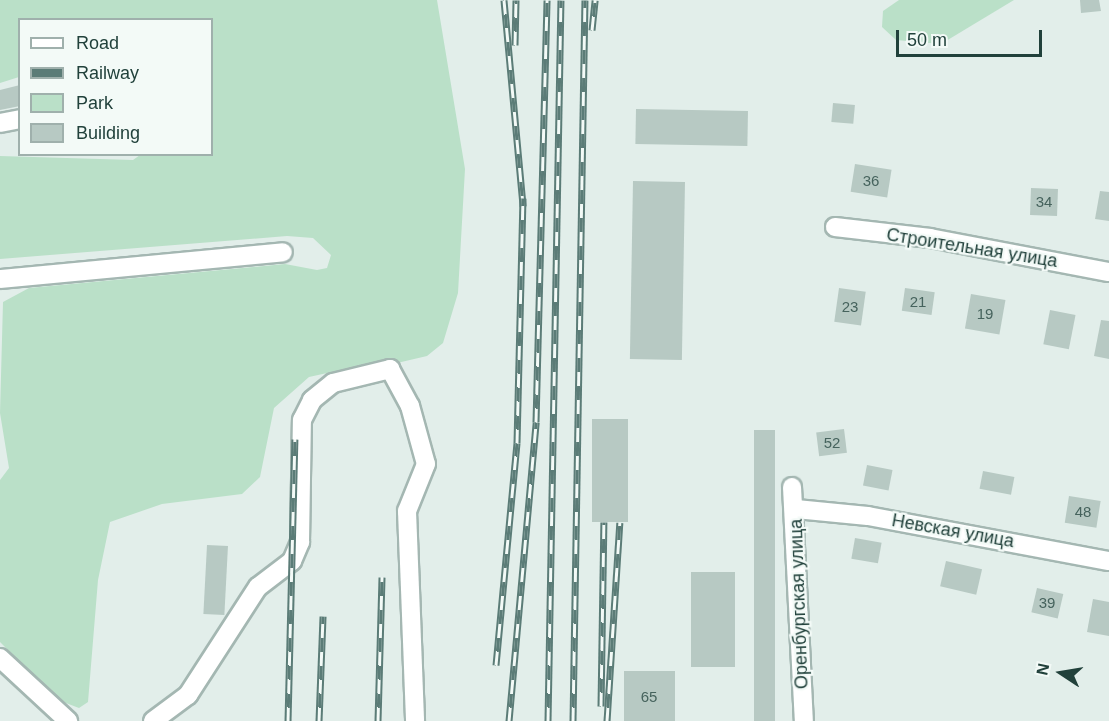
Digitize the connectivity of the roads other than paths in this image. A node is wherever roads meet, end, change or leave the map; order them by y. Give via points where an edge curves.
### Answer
1 (18, 119) edge
2 (0, 123) edge
3 (835, 227) dead end
4 (283, 252) dead end
5 (1109, 272) edge
6 (0, 279) edge
7 (792, 487) dead end
8 (796, 509) junction
9 (1109, 561) edge
10 (0, 658) edge
11 (68, 721) edge
12 (153, 721) edge
13 (415, 721) edge
14 (804, 721) edge

1 - 2 lane
3 - 5 lane, Строительная улица via 930,238
4 - 6 lane
7 - 8 lane, Оренбургская улица
8 - 9 lane, Невская улица via 868,516
8 - 14 lane, Оренбургская улица
10 - 11 lane
12 - 13 lane via 188,695 258,587 292,561 300,542 302,420 312,400 333,383 390,369 410,406 426,464 407,511

